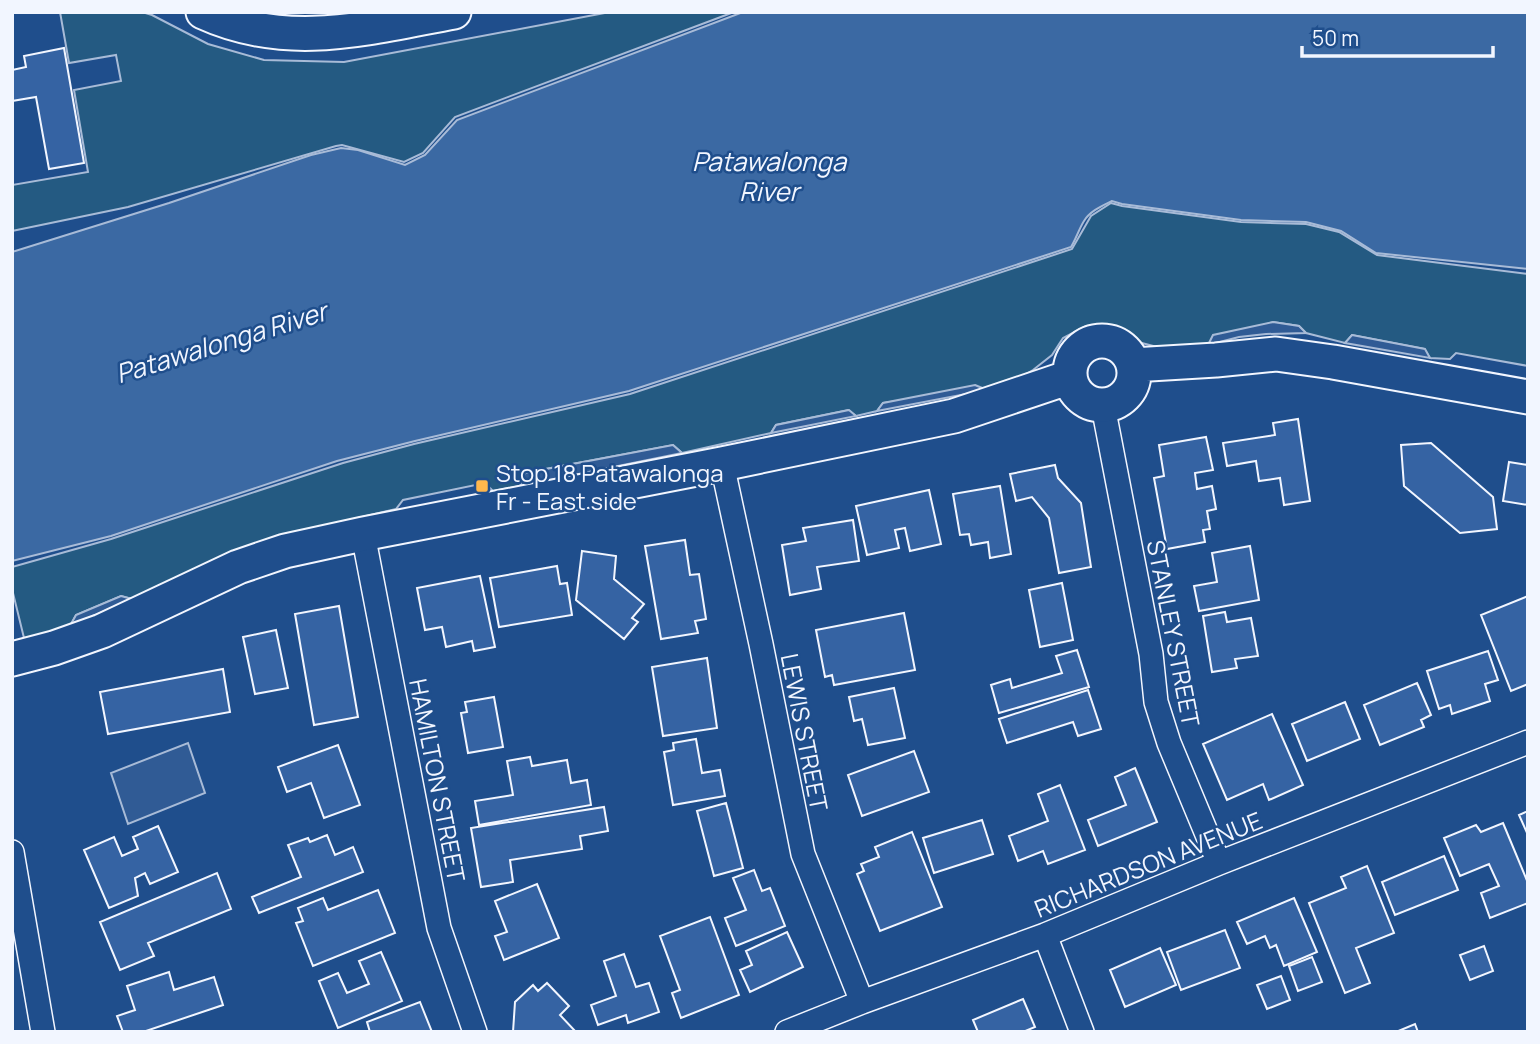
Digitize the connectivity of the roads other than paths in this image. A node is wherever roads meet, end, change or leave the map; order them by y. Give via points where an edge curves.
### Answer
1 (204, 12) edge
2 (454, 12) edge
3 (251, 20) edge
4 (1133, 365) junction
5 (1070, 377) junction
6 (1528, 397) edge
7 (1103, 406) junction
8 (722, 464) junction
9 (363, 534) junction
10 (12, 659) edge
11 (1528, 742) edge
12 (12, 852) edge
13 (1219, 863) junction
14 (1045, 935) junction
15 (862, 1002) junction
16 (43, 1032) edge
17 (475, 1032) edge
18 (787, 1032) edge
19 (1083, 1032) edge

1 - 3 street
2 - 3 street via 321,34 275,33
4 - 5 street via 1115,344 1096,342 1079,351
4 - 6 street via 1276,354
4 - 7 street via 1128,393
5 - 7 street via 1077,394
5 - 8 street via 954,416
7 - 13 street, STANLEY STREET via 1151,654 1156,702
8 - 9 street
8 - 15 street, LEWIS STREET via 803,854
9 - 10 street via 238,567 102,631
9 - 17 street, HAMILTON STREET via 439,928
11 - 13 street, RICHARDSON AVENUE
12 - 16 street
13 - 14 street, RICHARDSON AVENUE
14 - 15 street, RICHARDSON AVENUE
14 - 19 street
15 - 18 street, RICHARDSON AVENUE

